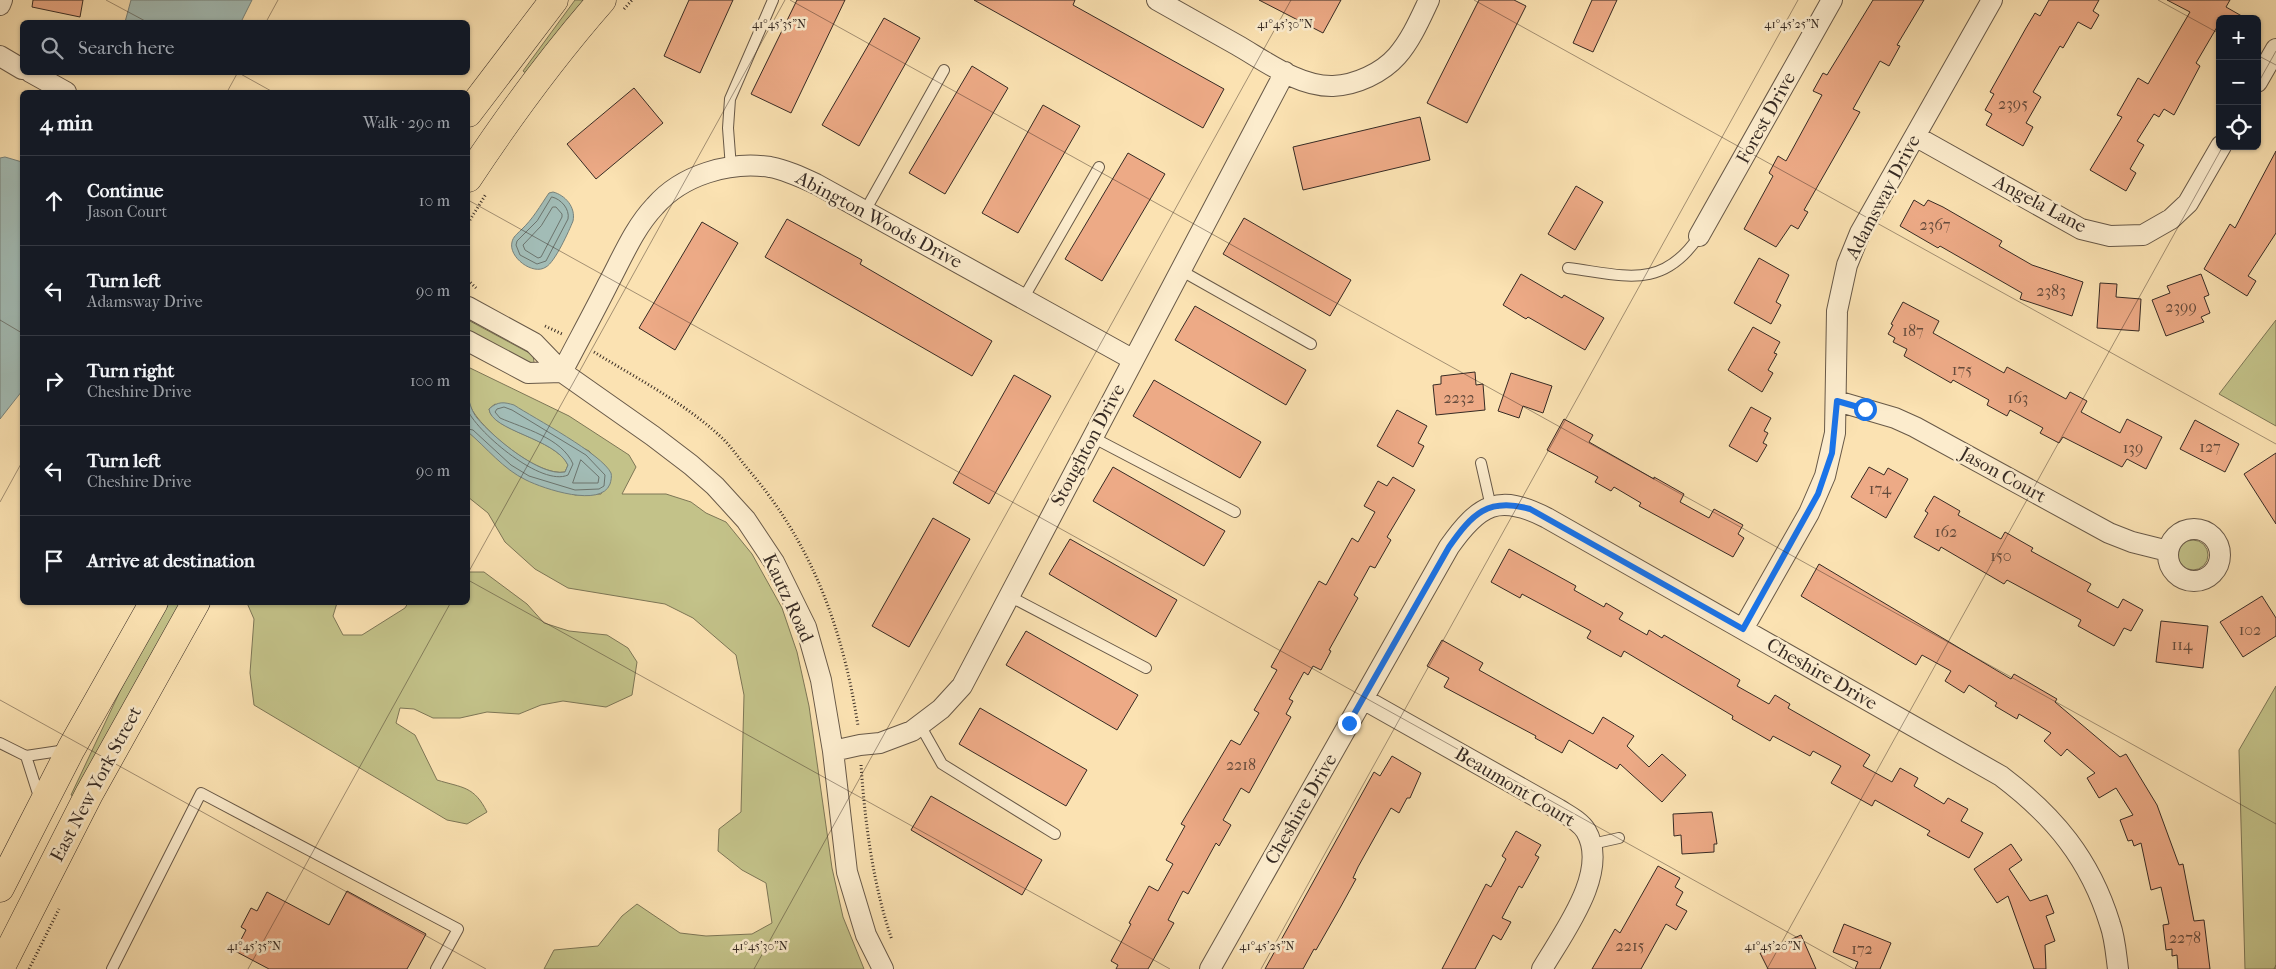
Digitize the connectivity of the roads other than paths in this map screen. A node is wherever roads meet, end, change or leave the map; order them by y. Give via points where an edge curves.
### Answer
1 (2, 0) edge
2 (554, 0) edge
3 (773, 0) edge
4 (1157, 0) edge
5 (1429, 0) edge
6 (1832, 0) edge
7 (1992, 0) edge
8 (0, 5) edge
9 (611, 7) edge
10 (2276, 49) edge
11 (0, 56) edge
12 (20, 68) edge
13 (944, 70) dead end
14 (1285, 72) junction
15 (35, 75) edge
16 (2261, 75) edge
17 (62, 90) edge
18 (470, 110) edge
19 (1915, 136) junction
20 (2219, 150) edge
21 (1099, 167) dead end
22 (731, 168) junction
23 (478, 184) edge
24 (865, 211) junction
25 (1699, 236) joint
26 (1568, 268) dead end
27 (1180, 270) junction
28 (1023, 299) junction
29 (470, 308) edge
30 (470, 342) edge
31 (1311, 344) dead end
32 (1132, 359) junction
33 (562, 372) junction
34 (1837, 401) junction
35 (1092, 437) junction
36 (1481, 463) dead end
37 (1491, 507) junction
38 (1234, 512) dead end
39 (2168, 551) dead end
40 (1009, 596) junction
41 (152, 605) edge
42 (194, 605) edge
43 (1743, 629) junction
44 (1146, 668) dead end
45 (1363, 699) junction
46 (920, 725) junction
47 (0, 743) edge
48 (71, 749) junction
49 (833, 751) junction
50 (26, 756) junction
51 (42, 806) junction
52 (1055, 834) dead end
53 (1619, 838) dead end
54 (1592, 844) junction
55 (0, 888) edge
56 (0, 969) edge
57 (112, 969) edge
58 (436, 969) edge
59 (883, 969) edge
60 (1210, 969) edge
61 (1542, 969) edge
62 (2118, 969) edge

1 - 8 street
2 - 18 main road
3 - 22 lane via 730,99
4 - 14 street
5 - 14 street via 1397,57 1372,75 1333,86 1311,83
6 - 25 street, Forest Drive
7 - 19 street, Adamsway Drive
9 - 23 main road via 538,78
10 - 16 street
11 - 12 street
13 - 24 lane
14 - 27 street, Stoughton Drive
15 - 17 street
19 - 20 street, Angela Lane via 2081,229 2110,236 2143,235 2171,219 2188,203
19 - 34 street, Adamsway Drive via 1860,233 1847,266 1837,311
21 - 28 lane
22 - 24 street, Abington Woods Drive via 768,167 790,172
22 - 33 street, Abington Woods Drive via 712,170 680,185 655,205 636,230
24 - 28 street, Abington Woods Drive
25 - 26 lane via 1675,264 1660,272 1640,276 1616,275
27 - 31 lane
27 - 32 street, Stoughton Drive
28 - 32 street, Abington Woods Drive
29 - 33 street, Kautz Road via 534,343
30 - 33 street via 528,373
32 - 35 street, Stoughton Drive
33 - 49 street, Kautz Road via 691,465 746,520 774,562 806,627 821,680
34 - 39 street, Jason Court via 1895,418 2109,533
34 - 43 street, Adamsway Drive via 1832,453 1818,494
35 - 38 lane
35 - 40 street, Stoughton Drive
36 - 37 lane
37 - 43 street, Cheshire Drive via 1511,504 1530,509
37 - 45 street, Cheshire Drive via 1464,525 1449,547
40 - 44 lane
40 - 46 street, Stoughton Drive via 962,686 941,709
41 - 48 main road, East New York Street
42 - 56 main road, East New York Street via 89,794
43 - 62 street, Cheshire Drive via 2001,776 2030,798 2065,835 2084,864 2111,925
45 - 54 street, Beaumont Court via 1558,809 1584,828
45 - 60 street, Cheshire Drive
46 - 49 street, Stoughton Drive via 880,743
46 - 52 lane via 942,764
47 - 50 lane
48 - 50 lane
48 - 51 main road, East New York Street
49 - 59 street, Kautz Road via 847,872 866,935
50 - 51 lane
51 - 55 main road, East New York Street
53 - 54 lane
54 - 61 street, Beaumont Court via 1589,882
57 - 58 lane via 201,793 458,929

